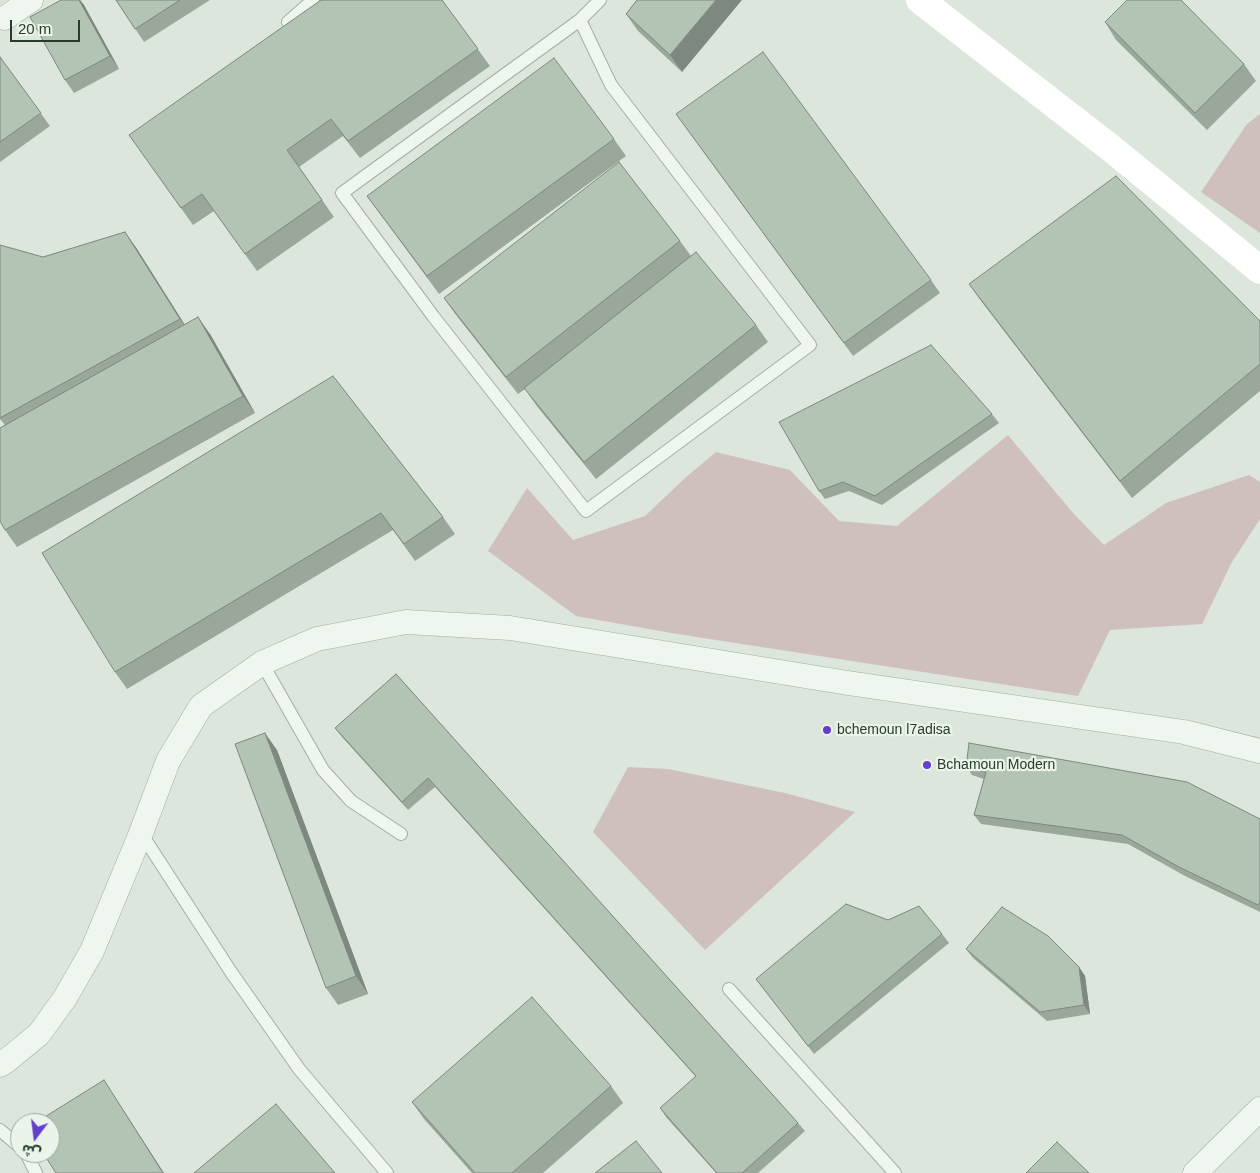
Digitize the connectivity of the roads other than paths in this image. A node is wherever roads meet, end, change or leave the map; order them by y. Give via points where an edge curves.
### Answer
1 (31, 0) edge
2 (313, 0) edge
3 (600, 0) edge
4 (920, 0) edge
5 (5, 18) dead end
6 (580, 20) junction
7 (288, 22) edge
8 (1260, 270) edge
9 (262, 663) junction
10 (1260, 751) edge
11 (141, 833) junction
12 (401, 834) dead end
13 (729, 989) dead end
14 (0, 1064) edge
15 (1260, 1109) edge
16 (0, 1130) edge
17 (10, 1138) edge
18 (387, 1173) edge
19 (895, 1173) edge
20 (1194, 1173) edge

1 - 5 street
2 - 7 lane
3 - 6 lane
4 - 8 main road via 1112,149
6 - 6 lane via 611,85 810,345 586,511 433,316 342,193
9 - 10 street via 317,639 406,622 510,628 848,683 1184,732
9 - 11 street via 201,706 168,762
9 - 12 lane via 323,770 351,802
11 - 14 street via 92,951 65,998 39,1034
11 - 18 lane via 230,972 299,1069
13 - 19 lane
15 - 20 street
16 - 17 lane

